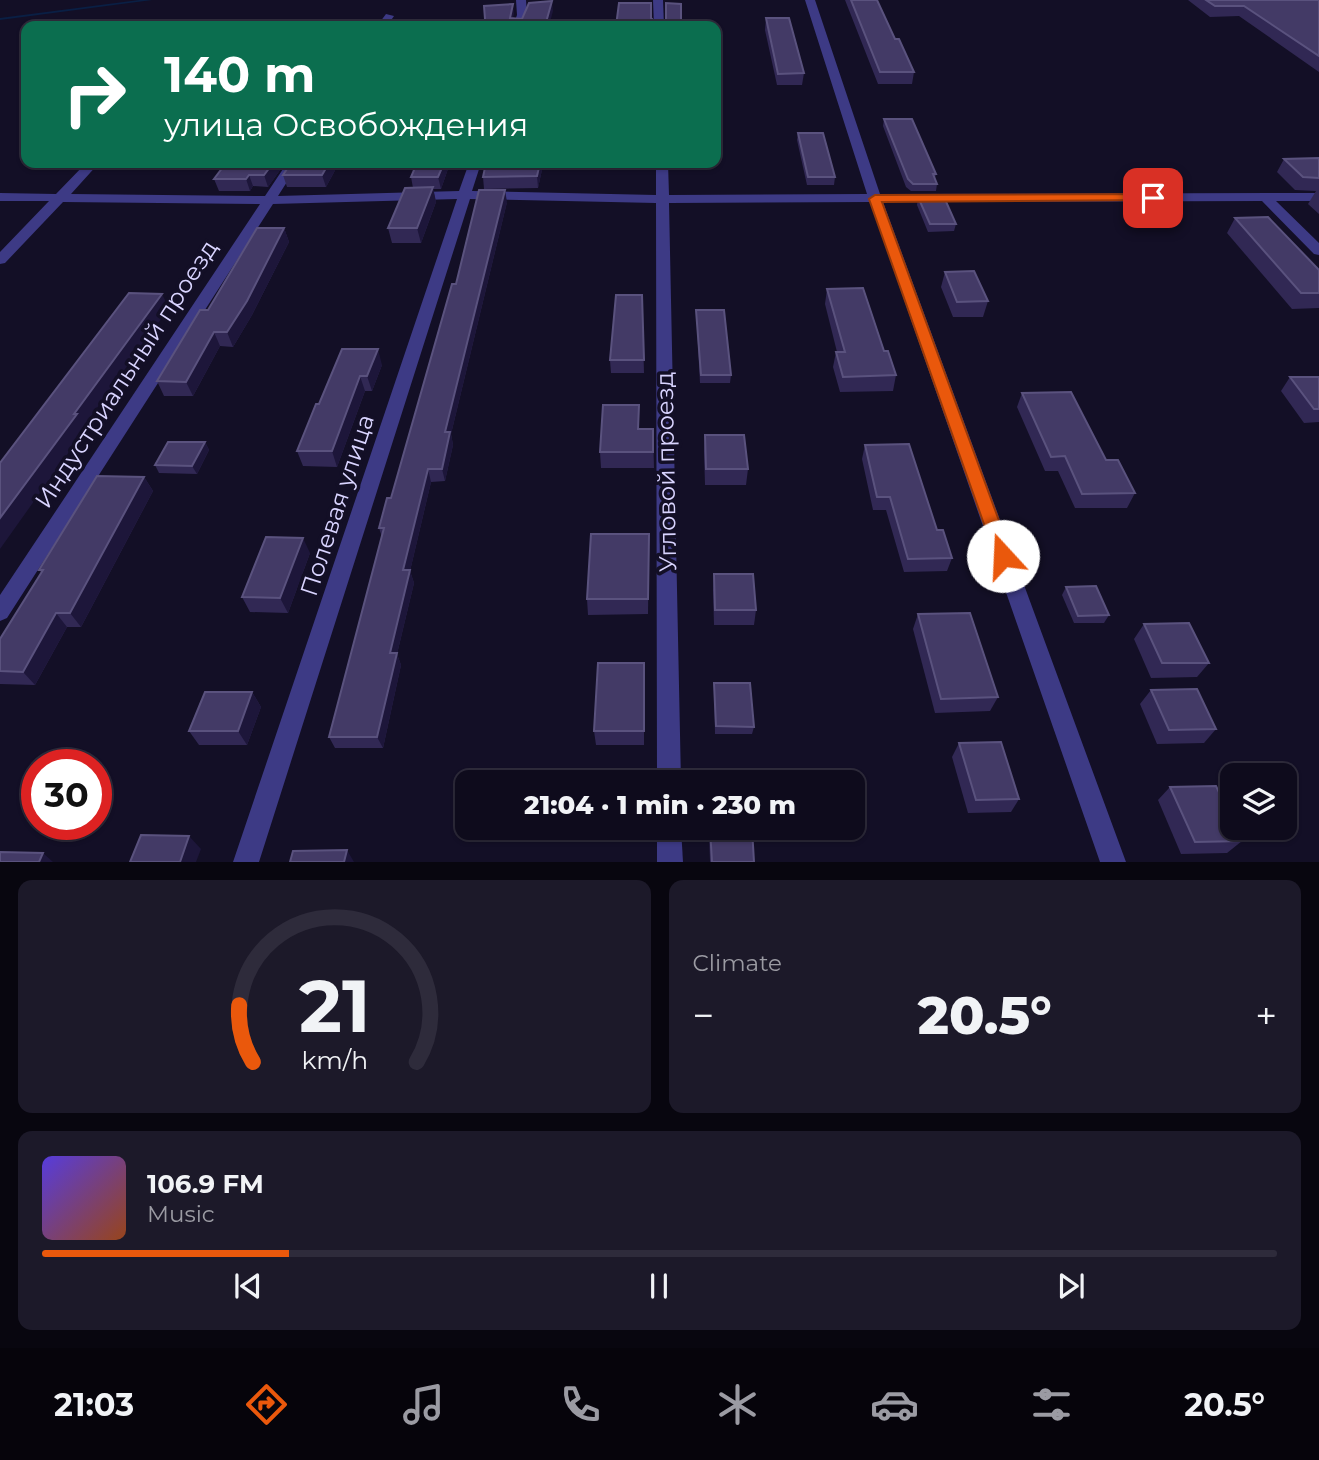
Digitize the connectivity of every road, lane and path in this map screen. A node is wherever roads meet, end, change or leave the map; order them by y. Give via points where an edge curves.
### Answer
1 (521, 0) edge
2 (658, 0) edge
3 (810, 0) edge
4 (389, 16) dead end
5 (386, 21) edge
6 (520, 21) edge
7 (659, 21) edge
8 (88, 168) edge
9 (290, 168) edge
10 (473, 168) edge
11 (662, 168) edge
12 (464, 195) junction
13 (0, 197) edge
14 (1265, 197) junction
15 (1319, 197) edge
16 (663, 199) junction
17 (875, 199) junction
18 (57, 200) junction
19 (268, 200) junction
20 (1319, 251) edge
21 (0, 260) edge
22 (0, 612) edge
23 (669, 770) edge
24 (670, 840) edge
25 (246, 862) edge
26 (670, 862) edge
27 (1113, 862) edge

1 - 6 street
2 - 7 street
3 - 17 street
4 - 5 street
8 - 18 street
9 - 19 street, Индустриальный проезд
10 - 12 street, Полевая улица
11 - 16 street, Угловой проезд
12 - 16 street
12 - 19 street
12 - 25 street, Полевая улица
13 - 18 street
14 - 15 street
14 - 17 street
14 - 20 street
16 - 17 street
16 - 23 street, Угловой проезд
17 - 27 street
18 - 19 street
18 - 21 street
19 - 22 street, Индустриальный проезд
24 - 26 street

